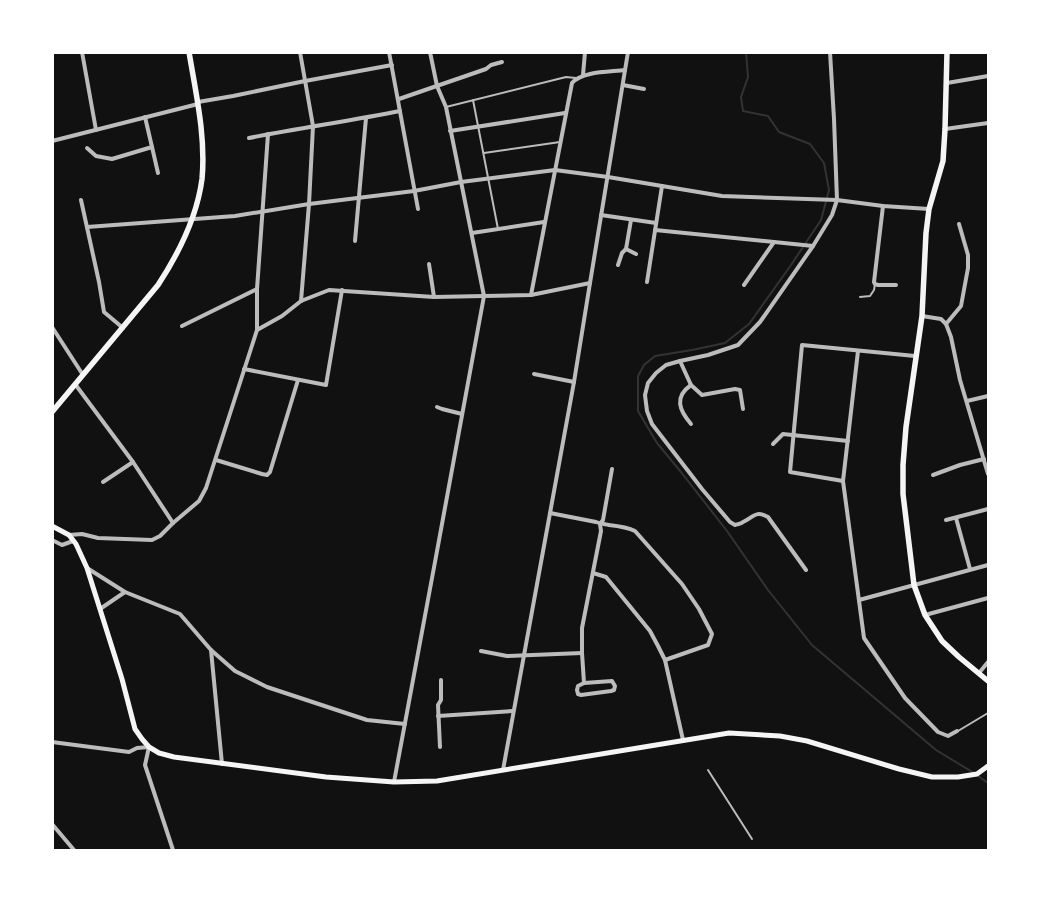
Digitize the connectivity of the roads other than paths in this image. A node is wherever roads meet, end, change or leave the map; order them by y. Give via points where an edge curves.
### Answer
1 (82, 52) edge
2 (189, 52) edge
3 (300, 52) edge
4 (390, 52) edge
5 (430, 52) edge
6 (585, 52) edge
7 (628, 52) edge
8 (830, 52) edge
9 (947, 52) edge
10 (502, 62) dead end
11 (392, 65) junction
12 (625, 70) junction
13 (583, 75) junction
14 (988, 76) edge
15 (576, 78) junction
16 (305, 81) junction
17 (947, 83) junction
18 (623, 85) junction
19 (438, 86) junction
20 (644, 89) dead end
21 (398, 99) junction
22 (473, 100) junction
23 (198, 103) junction
24 (446, 107) junction
25 (400, 111) junction
26 (565, 113) junction
27 (145, 118) junction
28 (366, 118) junction
29 (988, 123) edge
30 (313, 126) junction
31 (479, 127) junction
32 (945, 129) junction
33 (96, 130) junction
34 (450, 131) junction
35 (268, 134) junction
36 (249, 138) dead end
37 (52, 141) edge
38 (560, 142) junction
39 (152, 147) junction
40 (87, 148) dead end
41 (484, 153) junction
42 (555, 170) junction
43 (158, 173) dead end
44 (608, 177) junction
45 (489, 178) junction
46 (461, 182) junction
47 (662, 186) junction
48 (414, 191) junction
49 (360, 197) junction
50 (81, 200) dead end
51 (836, 200) junction
52 (309, 204) junction
53 (883, 206) junction
54 (418, 209) dead end
55 (929, 209) junction
56 (263, 212) junction
57 (601, 215) junction
58 (192, 219) junction
59 (631, 220) junction
60 (544, 222) junction
61 (656, 223) junction
62 (959, 224) dead end
63 (87, 227) junction
64 (498, 229) junction
65 (655, 230) junction
66 (472, 233) junction
67 (355, 241) dead end
68 (774, 242) junction
69 (813, 246) junction
70 (626, 248) junction
71 (636, 254) dead end
72 (429, 264) dead end
73 (618, 265) dead end
74 (647, 282) dead end
75 (590, 283) junction
76 (875, 284) junction
77 (896, 285) dead end
78 (744, 286) dead end
79 (258, 289) junction
80 (342, 290) junction
81 (531, 295) junction
82 (484, 296) junction
83 (434, 297) junction
84 (860, 297) dead end
85 (301, 301) junction
86 (922, 316) junction
87 (946, 324) junction
88 (182, 326) dead end
89 (52, 327) edge
90 (123, 328) junction
91 (257, 330) junction
92 (858, 351) junction
93 (915, 356) junction
94 (680, 361) junction
95 (244, 369) junction
96 (534, 374) dead end
97 (83, 375) junction
98 (298, 380) junction
99 (574, 382) junction
100 (75, 384) junction
101 (691, 386) junction
102 (746, 388) dead end
103 (740, 390) junction
104 (988, 396) edge
105 (967, 401) junction
106 (438, 407) dead end
107 (743, 409) dead end
108 (52, 412) edge
109 (462, 414) junction
110 (690, 424) dead end
111 (794, 434) junction
112 (848, 441) junction
113 (773, 444) dead end
114 (985, 457) edge
115 (216, 460) junction
116 (133, 462) junction
117 (612, 469) dead end
118 (933, 474) dead end
119 (988, 474) edge
120 (843, 481) junction
121 (103, 482) dead end
122 (988, 509) edge
123 (550, 513) junction
124 (956, 518) junction
125 (946, 520) dead end
126 (171, 524) junction
127 (600, 524) junction
128 (52, 526) edge
129 (69, 535) junction
130 (52, 540) edge
131 (73, 541) junction
132 (988, 565) edge
133 (88, 568) junction
134 (970, 569) junction
135 (806, 570) dead end
136 (593, 573) junction
137 (914, 585) junction
138 (125, 592) junction
139 (988, 598) edge
140 (859, 600) junction
141 (100, 609) junction
142 (925, 615) junction
143 (211, 650) junction
144 (481, 651) dead end
145 (582, 653) junction
146 (524, 655) junction
147 (665, 660) junction
148 (988, 662) edge
149 (978, 673) junction
150 (441, 680) dead end
151 (988, 681) edge
152 (584, 683) junction
153 (513, 712) junction
154 (988, 713) edge
155 (438, 716) junction
156 (405, 724) junction
157 (957, 731) joint
158 (683, 740) junction
159 (52, 742) edge
160 (148, 747) junction
161 (440, 747) dead end
162 (222, 764) junction
163 (988, 766) edge
164 (503, 770) junction
165 (708, 770) dead end
166 (394, 782) junction
167 (52, 824) edge
168 (752, 839) dead end
169 (74, 850) edge
170 (173, 850) edge

1 - 33 street
2 - 23 main road
3 - 16 street
4 - 11 street
5 - 19 street
6 - 13 street
7 - 12 street
8 - 51 street
9 - 17 main road
10 - 19 street
11 - 16 street
11 - 21 street
12 - 13 street
12 - 18 street
13 - 15 street
14 - 17 street
15 - 22 lane via 566,77
15 - 26 street
16 - 23 street
16 - 30 street
17 - 32 main road
18 - 20 street
18 - 44 street
19 - 21 street
19 - 24 street
21 - 25 street
22 - 24 lane
22 - 31 lane
23 - 27 street
23 - 58 main road via 203,163
24 - 34 street
25 - 28 street
25 - 48 street
26 - 31 street
26 - 38 street
27 - 33 street
27 - 39 street
28 - 30 street
28 - 49 street
29 - 32 street
30 - 35 street
30 - 52 street
31 - 34 street
31 - 41 lane
32 - 55 main road via 943,161
33 - 37 street
34 - 46 street
35 - 36 street
35 - 56 street
38 - 41 lane
38 - 42 street
39 - 40 street via 112,158 96,156
39 - 43 street
41 - 45 lane
42 - 44 street
42 - 45 street
42 - 60 street
44 - 47 street
44 - 57 street
45 - 46 street
45 - 64 lane
46 - 48 street
46 - 66 street
47 - 51 street via 722,196
47 - 61 street
48 - 49 street
48 - 54 street
49 - 52 street
49 - 67 street
50 - 63 street
51 - 53 street
51 - 69 street via 832,215
52 - 56 street
52 - 85 street
53 - 55 street
53 - 76 street
55 - 86 main road
56 - 58 street
56 - 79 street
57 - 59 street
57 - 75 street
58 - 63 street
58 - 90 main road via 170,268
59 - 61 street
59 - 70 street
60 - 64 street
60 - 81 street
61 - 65 street
62 - 87 street via 968,255 968,268 961,306
63 - 90 street via 104,312
64 - 66 street
65 - 68 street
65 - 74 street
66 - 82 street
68 - 69 street
68 - 78 street
69 - 94 street via 760,322 738,345
70 - 71 street
70 - 73 street
72 - 83 street
75 - 81 street
75 - 99 street
76 - 77 street
76 - 84 lane via 870,296
79 - 88 street
79 - 91 street
80 - 83 street
80 - 85 street via 330,290
80 - 98 street via 326,385
81 - 82 street
82 - 83 street
82 - 109 street
85 - 91 street
86 - 87 street via 941,319
86 - 93 main road
87 - 105 street
89 - 97 street
90 - 97 main road
91 - 95 street
92 - 93 street
92 - 111 street via 802,345
92 - 112 street
93 - 137 main road via 902,465 902,494
94 - 101 street
94 - 135 street via 666,365 648,383 645,395 652,424 730,522 735,525 753,515 768,517
95 - 98 street
95 - 115 street
96 - 99 street
97 - 100 main road
98 - 115 street via 267,475
99 - 123 street
100 - 108 main road
100 - 116 street
101 - 103 street via 702,395
101 - 110 street via 684,390 679,402
102 - 103 street
103 - 107 street
104 - 105 street
105 - 114 street
106 - 109 street
109 - 156 street
111 - 112 street
111 - 113 street via 783,434
111 - 120 street via 790,472
112 - 120 street
114 - 118 street
114 - 119 street
115 - 126 street via 199,501
116 - 121 street
116 - 126 street
117 - 127 street
120 - 140 street
122 - 124 street
123 - 127 street
123 - 146 street
124 - 125 street
124 - 134 street
126 - 129 street via 152,540
127 - 136 street
127 - 147 street via 631,529 641,536 682,584 700,609 712,634 708,645
128 - 129 main road
129 - 131 main road
130 - 131 street via 62,545
131 - 133 main road
132 - 134 street
133 - 138 street
133 - 141 main road
134 - 137 street
136 - 145 street via 582,628
136 - 147 street via 606,578 629,604 650,631
137 - 140 street
137 - 142 main road
138 - 141 street
138 - 143 street via 180,614
139 - 142 street
140 - 157 street via 864,638 905,698 938,732 948,736
141 - 160 main road via 135,730
142 - 149 main road via 942,641
143 - 156 street via 235,671 267,687 367,720
143 - 162 street
144 - 146 street via 507,656
145 - 146 street
145 - 152 street
146 - 153 street
147 - 158 street
148 - 149 street
149 - 151 main road
150 - 155 street
152 - 152 street via 612,681 615,688 579,695 578,686
153 - 155 street
153 - 164 street
154 - 157 lane
155 - 161 street
156 - 166 street
158 - 163 main road via 729,733 807,740 938,778 977,774
158 - 164 main road
159 - 160 street via 129,752
160 - 162 main road via 174,757
160 - 170 street via 145,765
162 - 166 main road
164 - 166 main road via 437,781
165 - 168 lane
167 - 169 street

